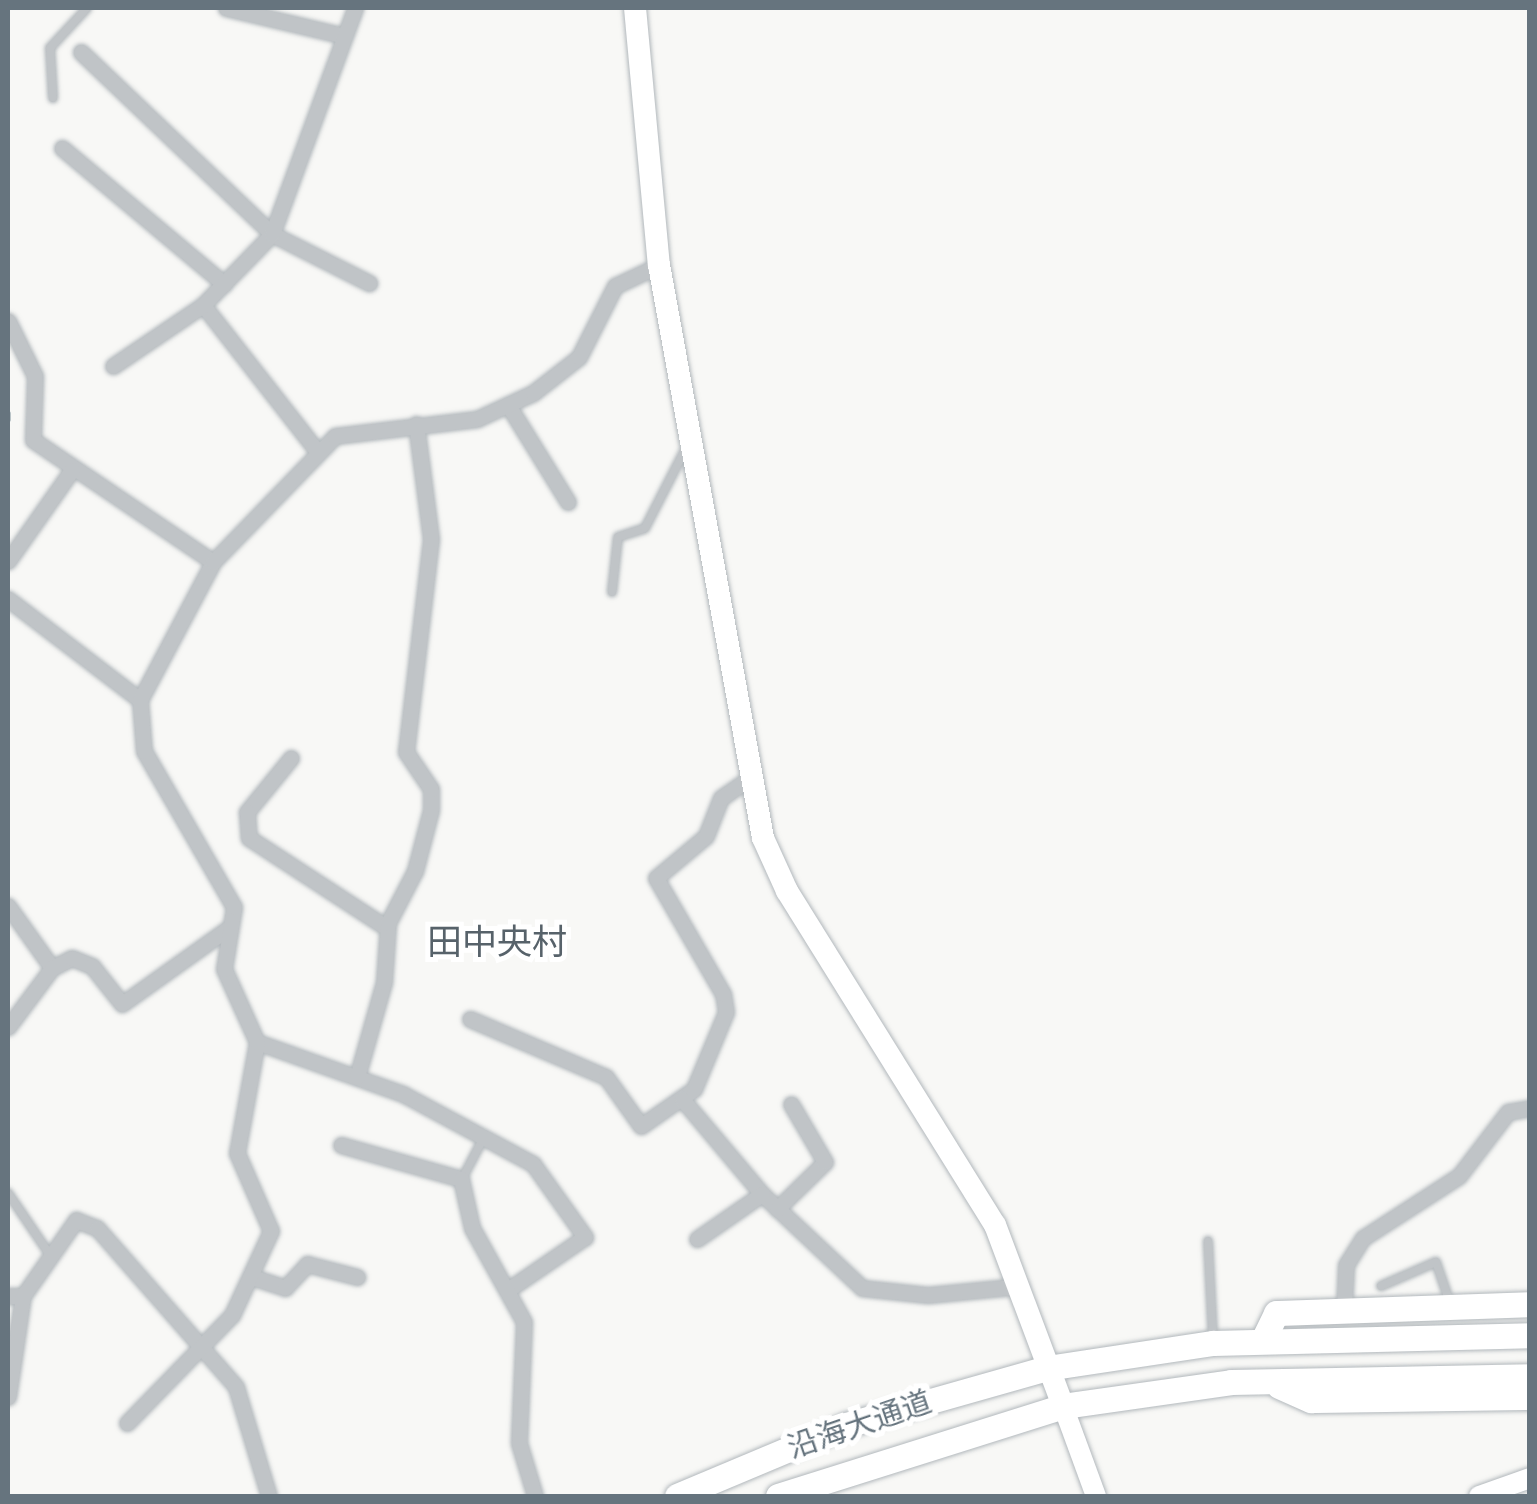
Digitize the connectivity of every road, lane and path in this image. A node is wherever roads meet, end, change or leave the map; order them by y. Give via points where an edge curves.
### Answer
1 (87, 8) edge
2 (226, 8) edge
3 (354, 8) edge
4 (635, 8) edge
5 (344, 36) junction
6 (81, 52) dead end
7 (54, 98) dead end
8 (62, 148) dead end
9 (272, 234) junction
10 (660, 265) junction
11 (369, 283) dead end
12 (224, 284) junction
13 (203, 305) junction
14 (8, 322) edge
15 (113, 366) dead end
16 (508, 405) junction
17 (416, 424) junction
18 (689, 442) junction
19 (318, 452) junction
20 (72, 470) junction
21 (568, 502) dead end
22 (8, 561) edge
23 (213, 562) junction
24 (612, 592) dead end
25 (8, 599) edge
26 (140, 700) junction
27 (290, 758) dead end
28 (748, 778) junction
29 (8, 906) edge
30 (230, 927) junction
31 (387, 928) junction
32 (52, 968) junction
33 (470, 1019) dead end
34 (8, 1027) edge
35 (256, 1042) junction
36 (357, 1077) junction
37 (682, 1099) junction
38 (791, 1104) dead end
39 (1530, 1108) edge
40 (483, 1140) junction
41 (340, 1145) dead end
42 (461, 1179) junction
43 (8, 1193) edge
44 (762, 1194) junction
45 (777, 1209) junction
46 (698, 1239) dead end
47 (1208, 1241) dead end
48 (52, 1258) junction
49 (358, 1277) dead end
50 (256, 1278) junction
51 (1022, 1286) junction
52 (1382, 1286) dead end
53 (510, 1289) junction
54 (15, 1296) edge
55 (1530, 1304) edge
56 (1450, 1305) junction
57 (1344, 1309) junction
58 (1530, 1335) edge
59 (1264, 1340) junction
60 (1214, 1344) junction
61 (205, 1346) junction
62 (1047, 1368) junction
63 (1529, 1376) edge
64 (1270, 1382) junction
65 (8, 1397) edge
66 (1530, 1397) edge
67 (1063, 1406) junction
68 (127, 1423) dead end
69 (1530, 1478) edge
70 (270, 1496) edge
71 (536, 1496) edge
72 (677, 1496) edge
73 (778, 1496) edge
74 (1096, 1496) edge
75 (1478, 1496) edge

1 - 7 lane via 50,48
2 - 5 street
3 - 5 street
4 - 10 main road
5 - 9 street
6 - 9 street
8 - 12 street
9 - 11 street
9 - 12 street
10 - 16 street via 615,286 580,357
10 - 18 main road
12 - 13 street
13 - 15 street
13 - 19 street
14 - 20 street via 34,376 34,440
16 - 17 street
16 - 21 street
17 - 19 street via 335,436
17 - 31 street via 432,539 406,752 431,789 431,810
18 - 24 lane via 645,528 618,537
18 - 28 main road
19 - 23 street
20 - 22 street
20 - 23 street via 134,502
23 - 26 street
25 - 26 street
26 - 30 street via 144,751 230,893
27 - 31 street via 247,812 248,838
28 - 37 street via 721,798 706,836 656,878 696,938 726,1012
28 - 51 main road via 787,891 981,1198
29 - 32 street
30 - 32 street via 122,1004 80,959
30 - 35 street via 224,969
31 - 36 street via 384,982
32 - 34 street
33 - 37 street via 606,1077 641,1126
35 - 36 street
35 - 50 street via 237,1125 245,1184 271,1231
36 - 40 street
37 - 44 street
38 - 45 street via 824,1162
39 - 57 street via 1508,1112 1458,1176 1363,1238 1346,1265
40 - 42 lane
40 - 53 street via 533,1164 584,1237
41 - 42 street
42 - 53 street via 472,1228
43 - 48 lane
44 - 45 street
44 - 46 street
45 - 51 street via 862,1288 928,1294
47 - 60 lane
48 - 54 street
48 - 61 street via 76,1220 96,1228
49 - 50 street via 307,1264 285,1288
50 - 61 street
51 - 62 main road
52 - 56 lane via 1436,1262
53 - 71 street via 529,1357 520,1443
54 - 65 street
55 - 56 highway
56 - 57 highway
57 - 59 highway via 1276,1313
58 - 59 highway, 沿海大通道
59 - 60 highway, 沿海大通道
60 - 62 highway, 沿海大通道
61 - 68 street
61 - 70 street via 236,1387
62 - 67 main road
62 - 72 highway, 沿海大通道 via 846,1425
63 - 64 highway, 沿海大通道
64 - 66 highway via 1311,1400
64 - 67 highway, 沿海大通道
67 - 73 highway, 沿海大通道
67 - 74 main road
69 - 75 main road

